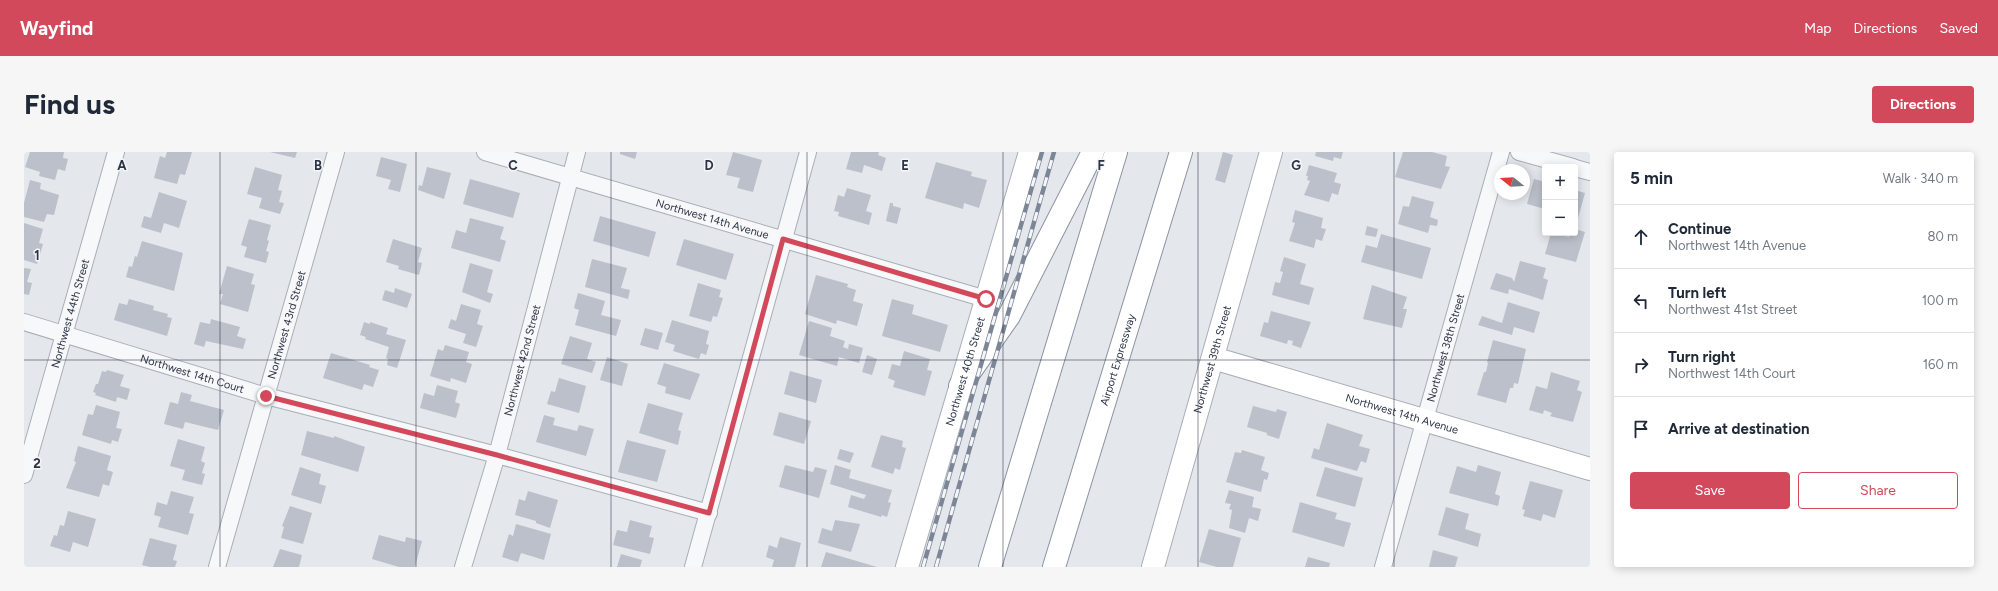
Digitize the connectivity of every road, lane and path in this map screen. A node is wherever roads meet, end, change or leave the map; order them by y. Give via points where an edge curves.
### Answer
1 (116, 152) edge
2 (336, 152) edge
3 (485, 152) edge
4 (577, 152) edge
5 (808, 152) edge
6 (1030, 152) edge
7 (1093, 152) edge
8 (1116, 152) edge
9 (1181, 152) edge
10 (1271, 152) edge
11 (1501, 152) edge
12 (1518, 152) edge
13 (1563, 164) edge
14 (1578, 168) edge
15 (1590, 172) edge
16 (570, 177) junction
17 (783, 239) junction
18 (986, 299) junction
19 (24, 322) edge
20 (64, 334) junction
21 (1213, 358) junction
22 (960, 386) junction
23 (266, 396) junction
24 (1424, 422) junction
25 (497, 455) junction
26 (1590, 469) edge
27 (24, 475) edge
28 (709, 513) junction
29 (217, 567) edge
30 (463, 567) edge
31 (692, 567) edge
32 (907, 567) edge
33 (990, 567) edge
34 (1054, 567) edge
35 (1153, 567) edge
36 (1382, 567) edge

1 - 20 street, Northwest 44th Street
2 - 23 street, Northwest 43rd Street
3 - 16 street, Northwest 14th Avenue
4 - 16 street, Northwest 42nd Street
5 - 17 street
6 - 18 main road, Northwest 40th Street
7 - 22 main road via 1009,316
8 - 33 main road
9 - 34 main road, Airport Expressway
10 - 21 main road, Northwest 39th Street
11 - 24 street, Northwest 38th Street
12 - 13 street
14 - 15 street
16 - 17 street, Northwest 14th Avenue
16 - 25 street, Northwest 42nd Street
17 - 18 street, Northwest 14th Avenue
17 - 28 street
18 - 22 main road, Northwest 40th Street
19 - 20 street, Northwest 14th Court
20 - 23 street, Northwest 14th Court
20 - 27 street, Northwest 44th Street
21 - 24 main road, Northwest 14th Avenue
21 - 35 main road, Northwest 39th Street
22 - 32 main road, Northwest 40th Street
23 - 25 street, Northwest 14th Court
23 - 29 street, Northwest 43rd Street
24 - 26 main road, Northwest 14th Avenue
24 - 36 street, Northwest 38th Street
25 - 28 street, Northwest 14th Court
25 - 30 street, Northwest 42nd Street
28 - 31 street

